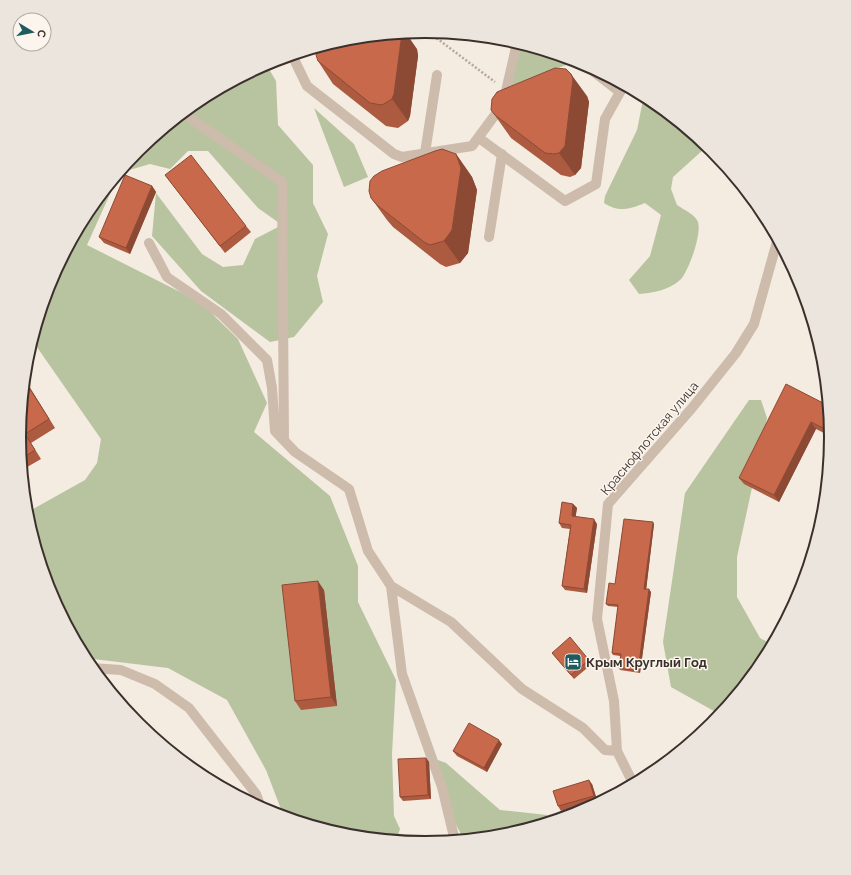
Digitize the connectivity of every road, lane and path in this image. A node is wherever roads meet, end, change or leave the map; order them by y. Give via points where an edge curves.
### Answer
1 (438, 38) edge
2 (516, 49) edge
3 (294, 60) edge
4 (437, 75) dead end
5 (501, 85) dead end
6 (621, 90) edge
7 (188, 117) edge
8 (479, 138) junction
9 (425, 153) junction
10 (502, 154) junction
11 (490, 237) dead end
12 (149, 243) dead end
13 (776, 246) edge
14 (284, 440) junction
15 (391, 586) junction
16 (100, 669) edge
17 (617, 751) junction
18 (631, 779) edge
19 (258, 800) edge
20 (454, 836) edge

1 - 5 path
2 - 8 street via 503,104
3 - 9 street via 307,86 394,154 402,157
4 - 9 street
6 - 10 street via 605,119 596,184 565,201
7 - 14 street via 282,182
8 - 9 street via 472,146
8 - 10 street
10 - 11 street
12 - 14 street via 167,277 221,314 267,360 275,431
13 - 17 street, Краснофлотская улица via 754,324 736,353 692,408 608,504 597,619 614,701
14 - 15 street via 295,452 349,489 368,551
15 - 17 street via 451,622 522,689 583,728 605,750
15 - 20 street via 402,674 442,787
16 - 19 street via 121,670 155,684 189,708
17 - 18 street, Краснофлотская улица

